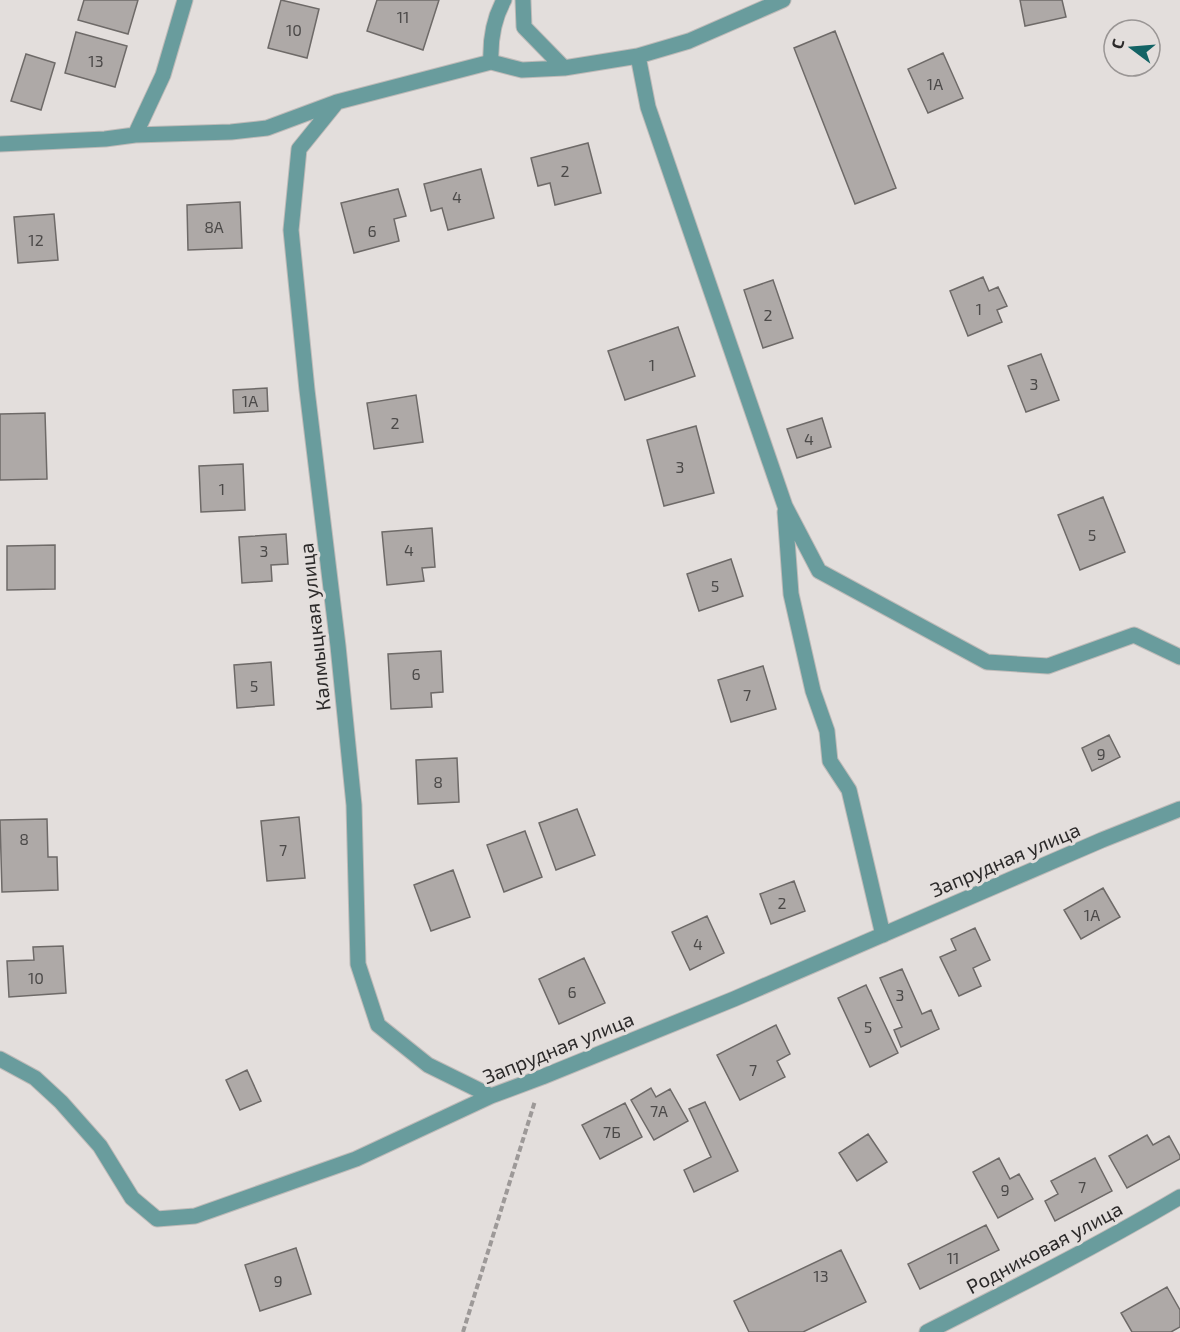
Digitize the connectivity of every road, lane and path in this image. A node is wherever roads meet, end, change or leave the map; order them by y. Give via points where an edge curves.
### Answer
1 (185, 0) edge
2 (504, 0) edge
3 (522, 0) edge
4 (778, 2) edge
5 (638, 56) junction
6 (491, 62) junction
7 (564, 68) junction
8 (337, 102) junction
9 (135, 135) junction
10 (0, 144) edge
11 (785, 506) junction
12 (1180, 657) edge
13 (1180, 809) edge
14 (883, 935) junction
15 (0, 1059) edge
16 (542, 1077) junction
17 (491, 1096) junction
18 (1180, 1197) edge
19 (463, 1332) edge
20 (927, 1332) edge

1 - 9 street via 163,75
2 - 6 street via 490,42
3 - 7 street via 524,27
4 - 5 street via 689,41
5 - 7 street
5 - 11 street via 648,108
6 - 7 street via 522,70
6 - 8 street
8 - 9 street via 267,129
8 - 17 street, Калмыцкая улица via 298,148 291,230 354,805 358,964 378,1025 428,1065
9 - 10 street
11 - 12 street via 819,572 987,662 1048,666 1134,635
11 - 14 street via 791,594 813,691 827,731 830,761 849,790
13 - 14 street, Запрудная улица
14 - 16 street, Запрудная улица
15 - 17 street, Запрудная улица via 34,1078 61,1102 100,1146 132,1198 157,1219 195,1216 356,1159
16 - 17 street, Запрудная улица
16 - 19 path
18 - 20 street, Родниковая улица via 1062,1264

